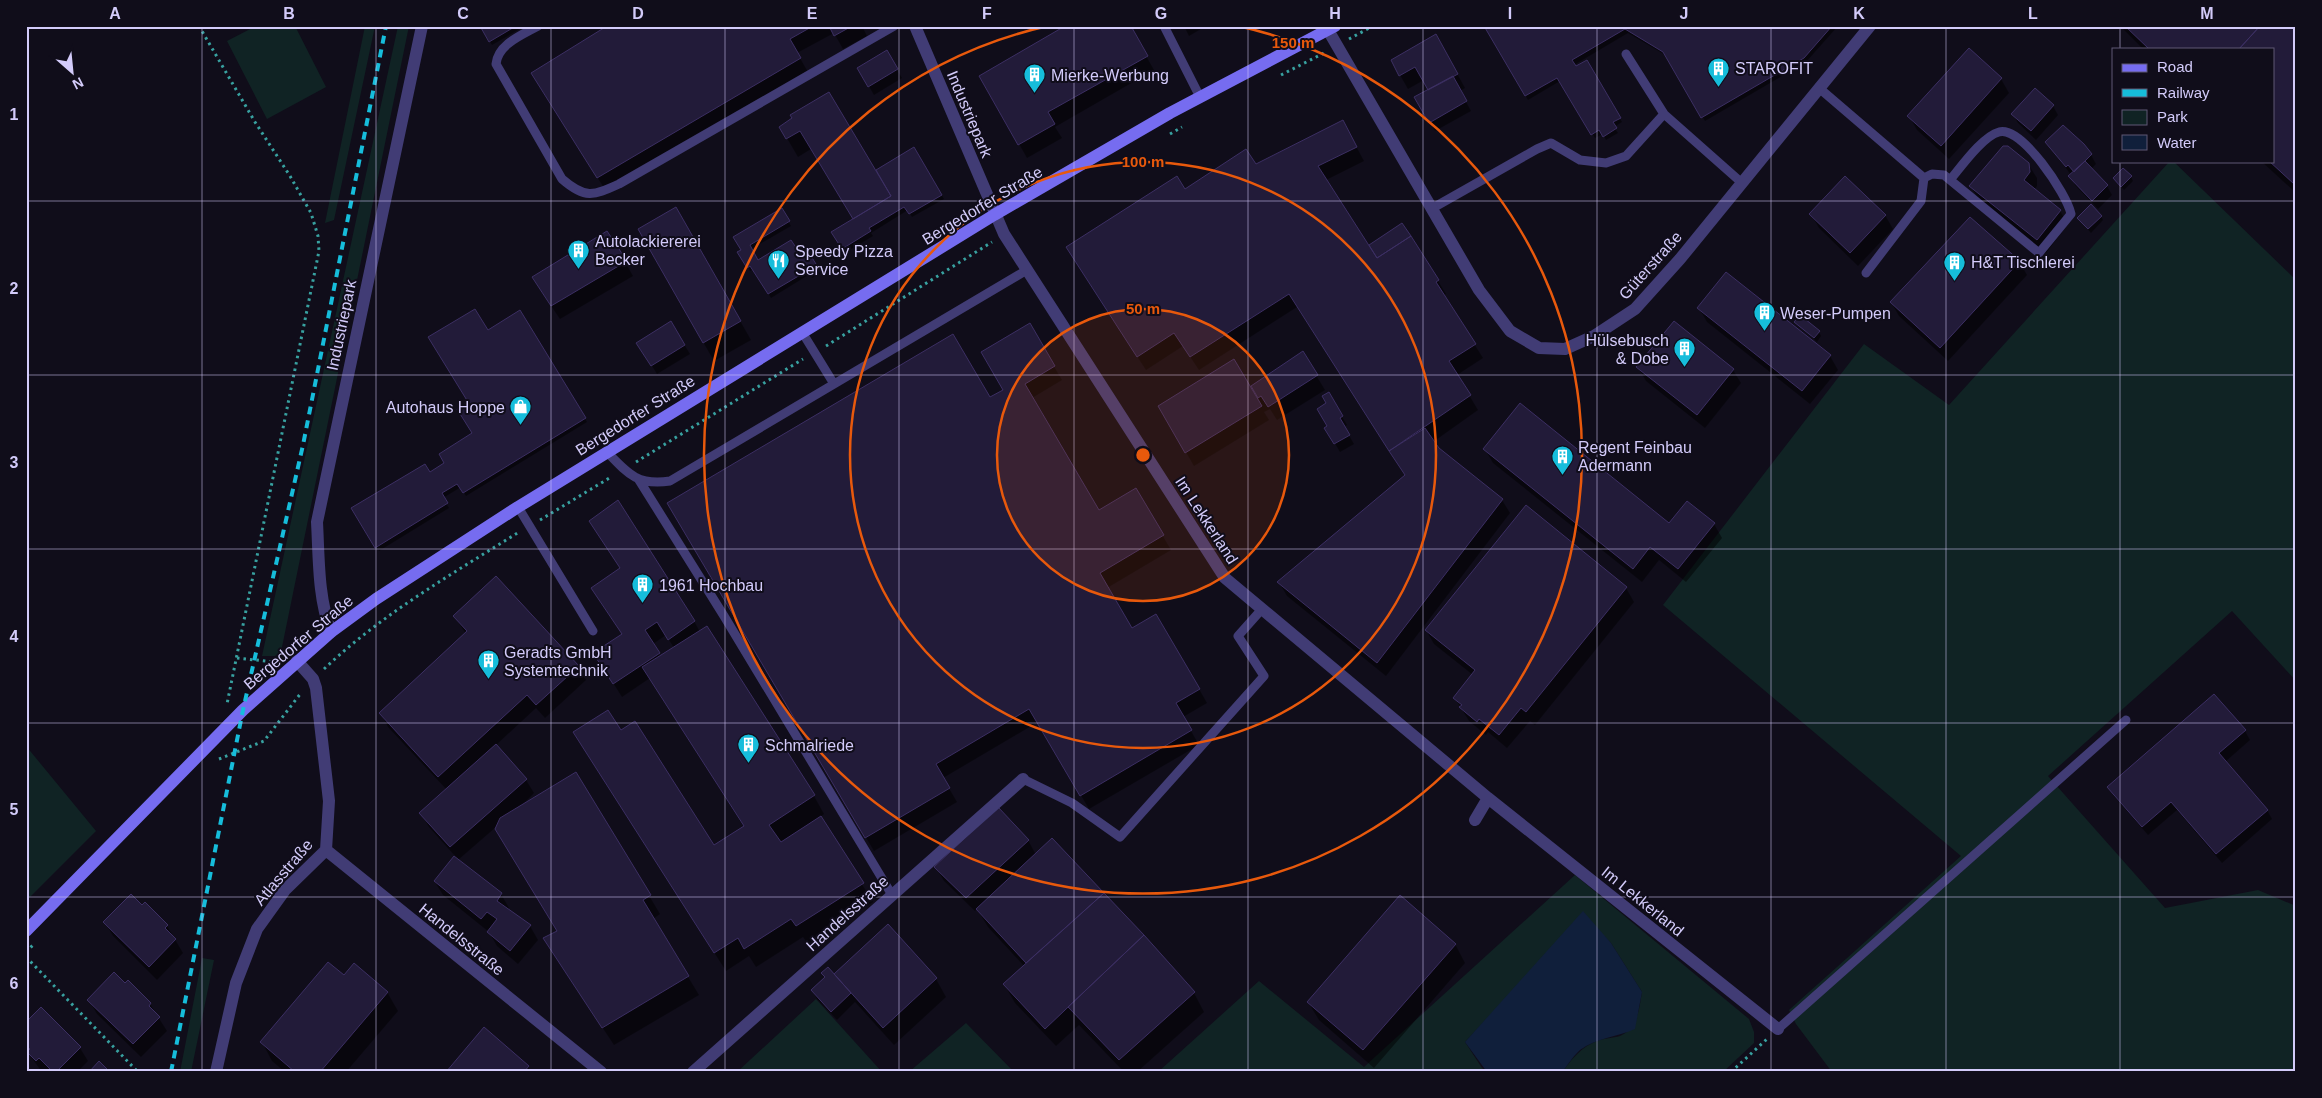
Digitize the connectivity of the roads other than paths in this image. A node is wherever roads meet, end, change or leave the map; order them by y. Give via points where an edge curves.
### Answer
1 (422, 26) edge
2 (538, 26) edge
3 (894, 26) edge
4 (915, 26) edge
5 (1164, 26) edge
6 (1870, 26) edge
7 (1331, 28) edge
8 (1626, 54) dead end
9 (1820, 88) junction
10 (1200, 97) junction
11 (1664, 114) junction
12 (1924, 178) junction
13 (1950, 180) junction
14 (1742, 183) junction
15 (1431, 209) junction
16 (994, 215) junction
17 (1027, 270) junction
18 (1866, 273) dead end
19 (802, 332) junction
20 (834, 384) junction
21 (607, 452) junction
22 (638, 480) junction
23 (518, 507) junction
24 (1262, 609) junction
25 (593, 631) dead end
26 (331, 632) junction
27 (297, 661) junction
28 (2126, 720) dead end
29 (1023, 779) joint
30 (1488, 798) junction
31 (1474, 820) dead end
32 (326, 850) junction
33 (892, 895) junction
34 (26, 931) edge
35 (1778, 1029) joint
36 (216, 1072) edge
37 (601, 1072) edge
38 (693, 1072) edge

1 - 26 street, Industriepark via 317,522 322,591
2 - 3 lane via 502,48 496,64 562,179 585,194 619,184
4 - 16 street, Industriepark
5 - 10 lane
6 - 9 street, Güterstraße
7 - 10 street, Bergedorfer Straße
7 - 15 street, Güterstraße via 1337,46
8 - 11 lane
9 - 12 lane
9 - 14 street, Güterstraße
10 - 16 street, Bergedorfer Straße
11 - 14 lane
11 - 15 lane via 1626,156 1606,163 1580,160 1551,143
12 - 13 lane via 1932,174
12 - 18 lane via 1921,201
13 - 13 lane via 2039,253 2071,214 2069,204 2038,159 2010,132 2000,131 1989,136
14 - 15 street, Güterstraße via 1635,309 1566,350 1539,348 1510,331 1479,290
16 - 17 street, Im Lekkerland
16 - 19 street, Bergedorfer Straße
17 - 20 lane
17 - 24 street, Im Lekkerland via 1225,578
19 - 20 lane
19 - 21 street, Bergedorfer Straße
20 - 22 lane via 670,481
21 - 22 lane
21 - 23 street, Bergedorfer Straße
22 - 33 lane
23 - 25 lane
23 - 26 street, Bergedorfer Straße
24 - 29 lane via 1238,636 1264,676 1120,837 1072,802
24 - 30 street, Im Lekkerland
26 - 27 street, Bergedorfer Straße
27 - 32 street, Atlasstraße via 313,680 317,695 329,801
27 - 34 street, Bergedorfer Straße via 232,720
28 - 35 lane
29 - 33 street, Handelsstraße
30 - 31 street
30 - 35 street, Im Lekkerland
32 - 36 street, Atlasstraße via 285,890 257,929 236,984
32 - 37 street, Handelsstraße
33 - 38 street, Handelsstraße

